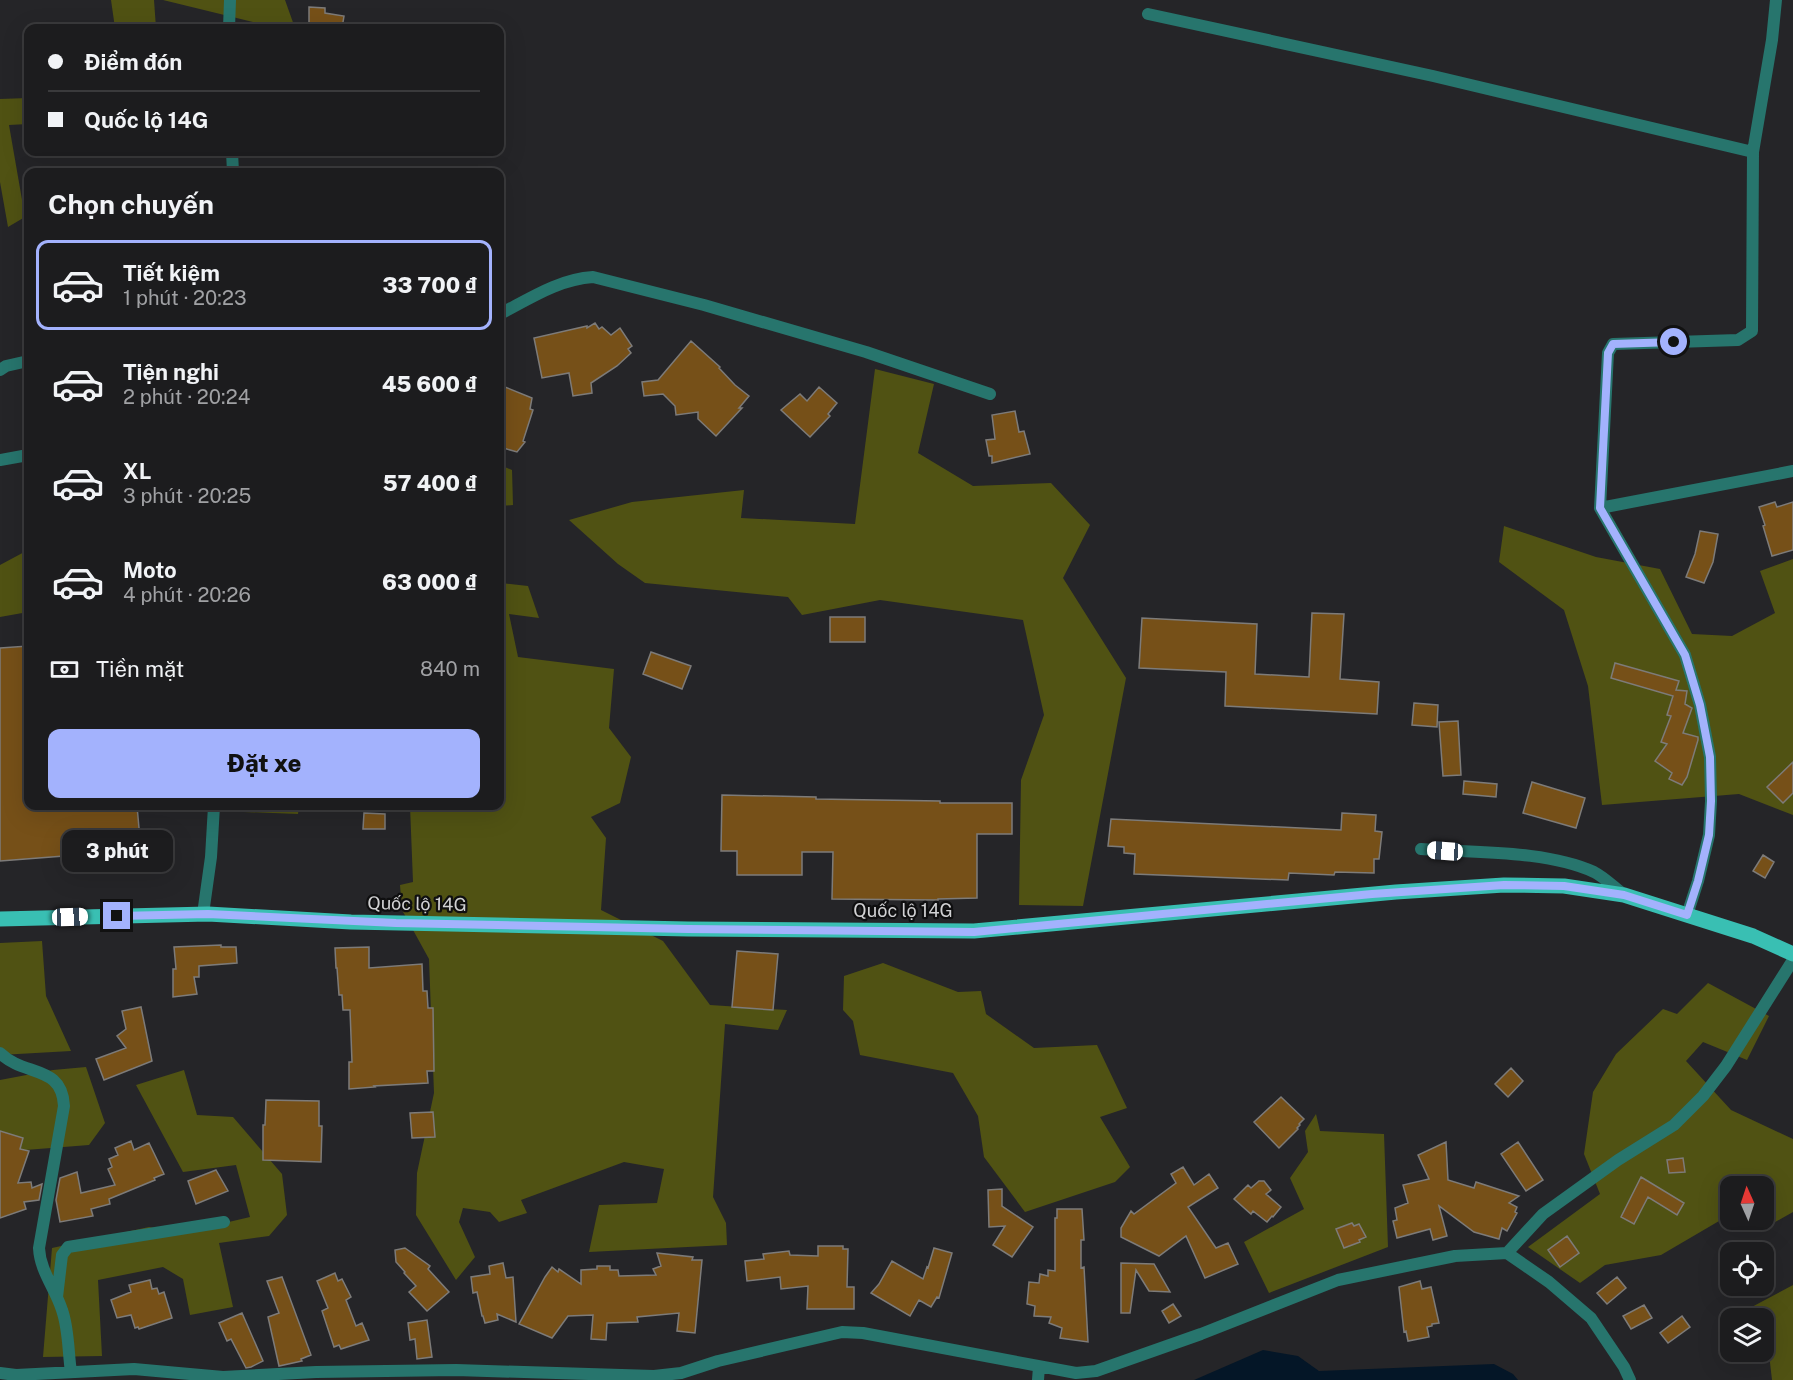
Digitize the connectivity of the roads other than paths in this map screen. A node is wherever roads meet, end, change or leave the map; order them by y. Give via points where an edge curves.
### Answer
1 (230, 0) edge
2 (1776, 0) edge
3 (1149, 14) dead end
4 (229, 24) edge
5 (1753, 152) junction
6 (504, 312) edge
7 (24, 362) edge
8 (0, 370) edge
9 (990, 394) dead end
10 (24, 456) edge
11 (0, 460) edge
12 (1793, 471) edge
13 (1600, 508) junction
14 (214, 810) edge
15 (1421, 849) dead end
16 (1624, 895) junction
17 (203, 914) junction
18 (1687, 915) junction
19 (0, 919) edge
20 (1793, 954) edge
21 (1793, 960) edge
22 (0, 1053) edge
23 (6, 1064) edge
24 (224, 1222) dead end
25 (1507, 1253) junction
26 (57, 1298) junction
27 (1039, 1367) junction
28 (71, 1372) junction
29 (0, 1373) edge
30 (1038, 1380) edge
31 (1630, 1380) edge

1 - 4 street
2 - 5 street
3 - 5 street
5 - 13 street via 1752,331 1738,340 1613,344 1608,353
6 - 9 street via 561,284 593,277 866,352
7 - 8 street
10 - 11 street
12 - 13 street
13 - 18 street via 1685,655 1700,705 1710,757 1709,835
14 - 17 street
15 - 16 street via 1560,861 1595,873
16 - 17 main road, Quốc lộ 14G via 1564,886 1504,885 974,932 363,922
16 - 18 main road, Quốc lộ 14G
17 - 19 main road, Quốc lộ 14G
18 - 20 main road, Quốc lộ 14G via 1753,936
21 - 25 street via 1703,1096 1674,1125 1543,1214
22 - 23 street
23 - 26 street via 54,1079 63,1094 39,1248 41,1265
24 - 26 street via 68,1247 62,1255
25 - 27 street via 1455,1256 1338,1280 1096,1371 1076,1373
25 - 31 street via 1550,1282 1591,1318
26 - 28 street via 65,1320
27 - 28 street via 842,1332 681,1373 654,1376 456,1370 223,1377 134,1369
27 - 30 street
28 - 29 street

